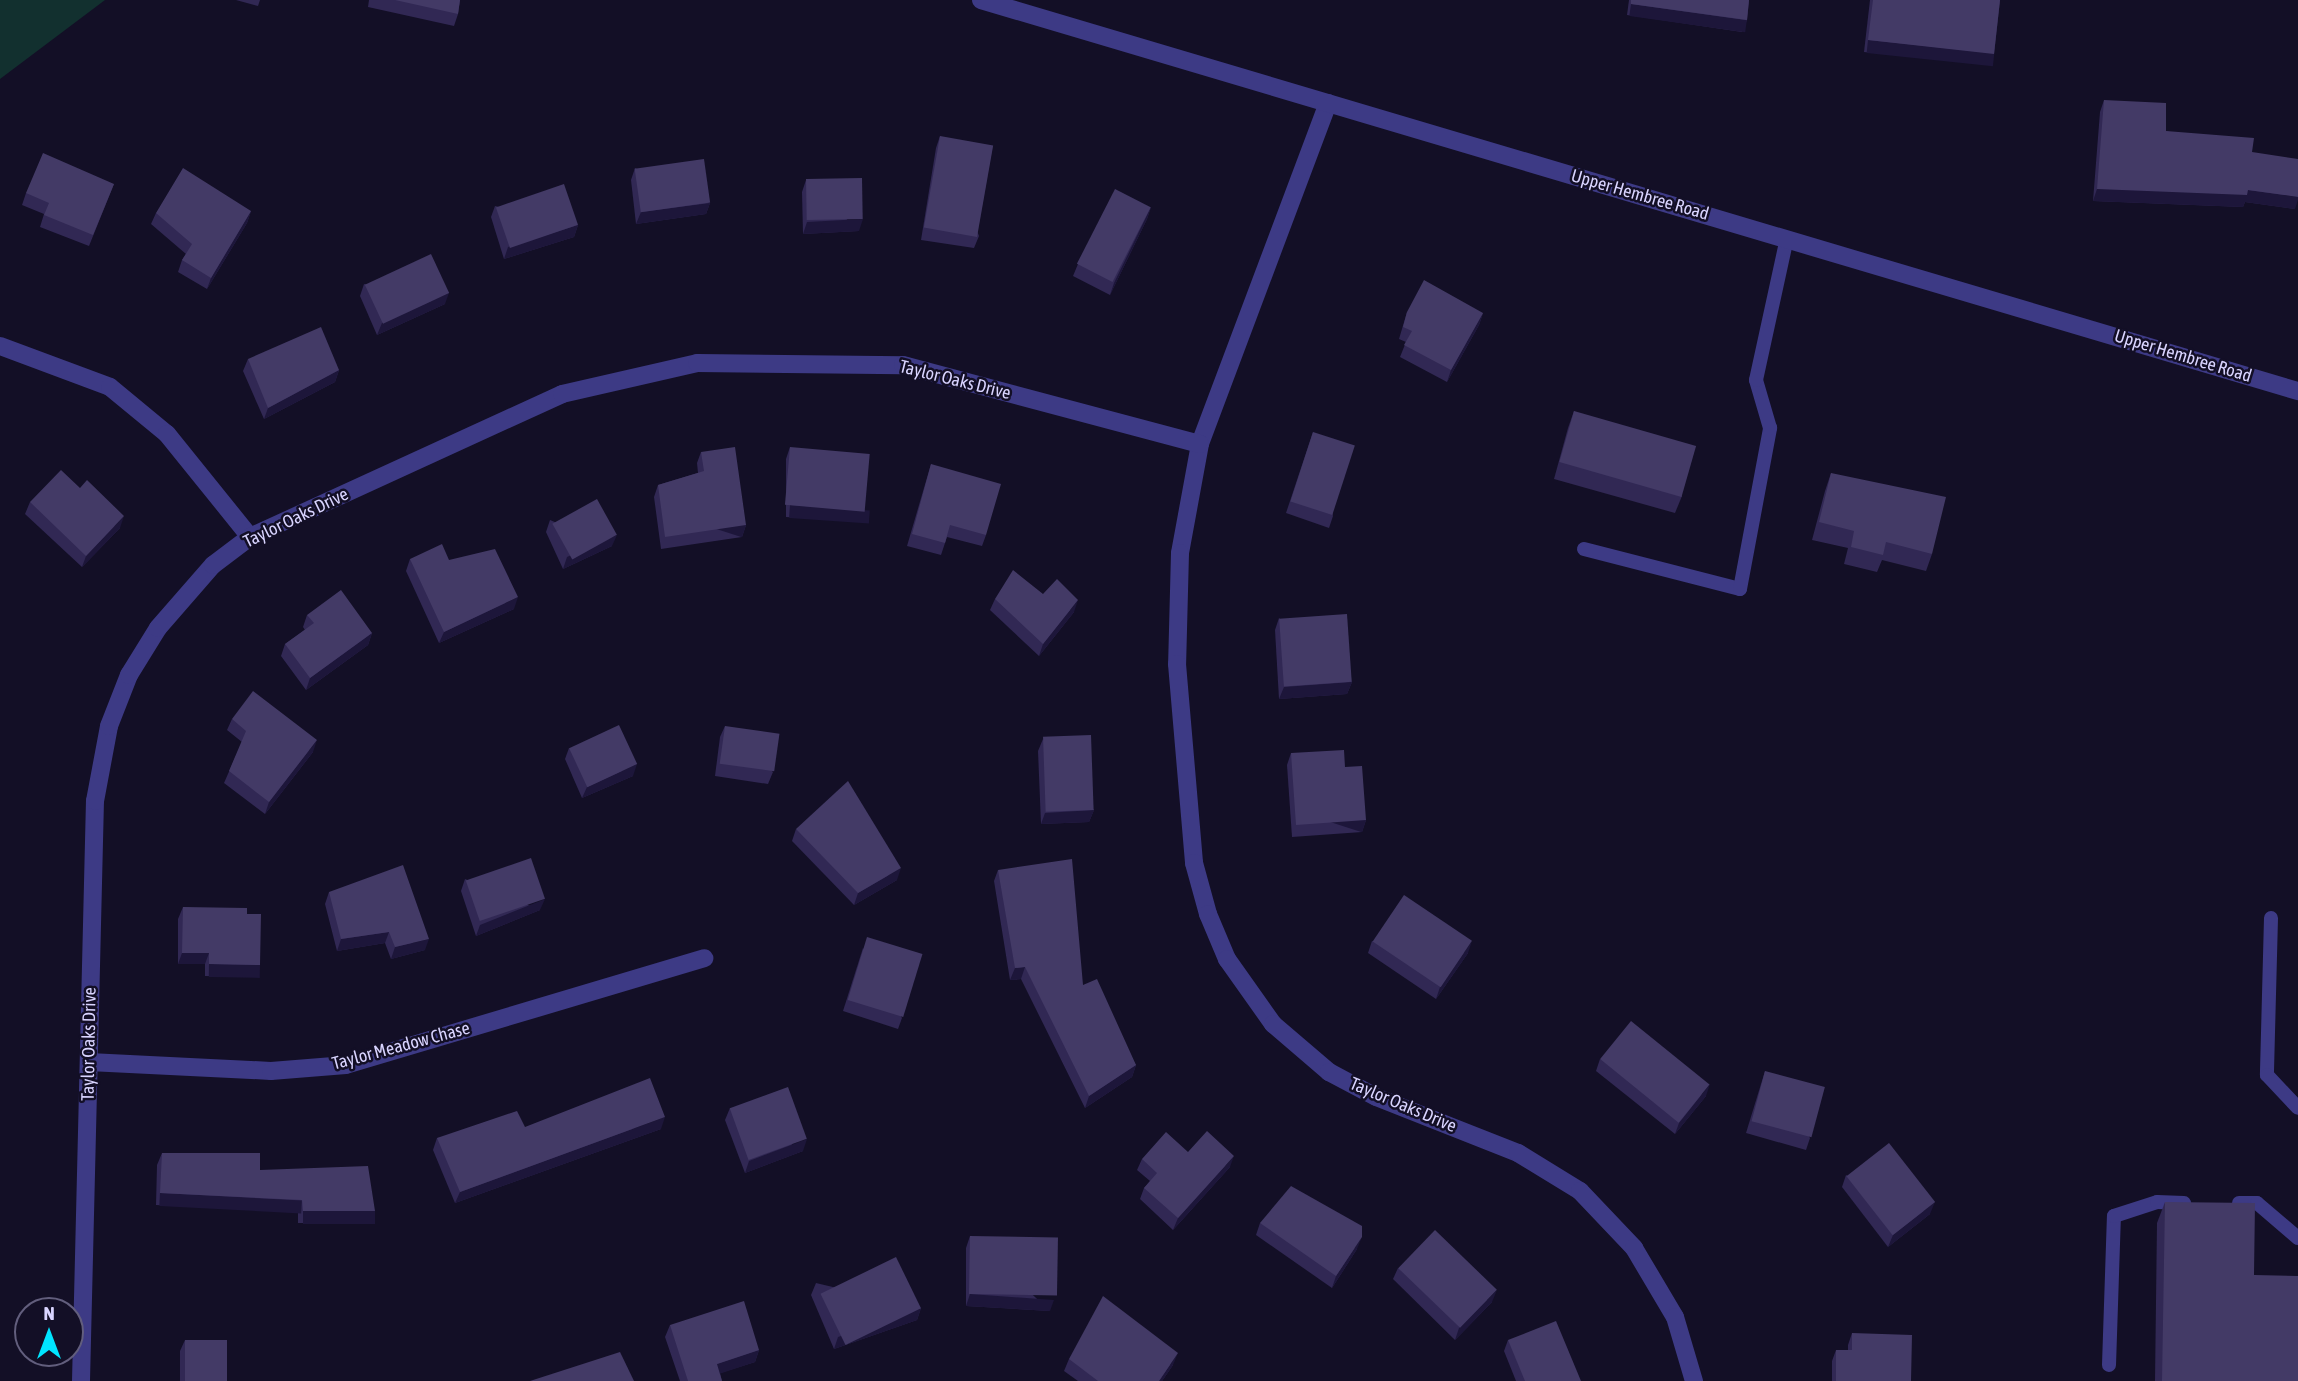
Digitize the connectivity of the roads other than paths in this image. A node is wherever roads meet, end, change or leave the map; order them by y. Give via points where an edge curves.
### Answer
1 (981, 0) edge
2 (1328, 103) junction
3 (1787, 238) junction
4 (0, 346) edge
5 (2298, 391) edge
6 (1200, 444) junction
7 (250, 537) junction
8 (1584, 549) dead end
9 (2271, 919) dead end
10 (705, 958) dead end
11 (89, 1062) junction
12 (2298, 1108) edge
13 (2298, 1238) edge
14 (2109, 1365) dead end
15 (81, 1381) edge
16 (1693, 1381) edge

1 - 2 street, Upper Hembree Road
2 - 3 street, Upper Hembree Road
2 - 6 street, Taylor Oaks Drive
3 - 5 street, Upper Hembree Road
3 - 8 lane via 1756,380 1770,428 1740,589
4 - 7 street via 110,387 167,434
6 - 7 street, Taylor Oaks Drive via 904,365 697,363 562,394
6 - 16 street, Taylor Oaks Drive via 1180,554 1177,664 1194,863 1227,958 1273,1024 1329,1072 1376,1097 1518,1153 1580,1191 1634,1248 1675,1317
7 - 11 street, Taylor Oaks Drive via 213,565 158,628 129,675 109,726 95,801
9 - 12 lane via 2267,1075
10 - 11 street, Taylor Meadow Chase via 346,1065 271,1070
11 - 15 street, Taylor Oaks Drive
13 - 14 lane via 2257,1203 2157,1202 2114,1216

